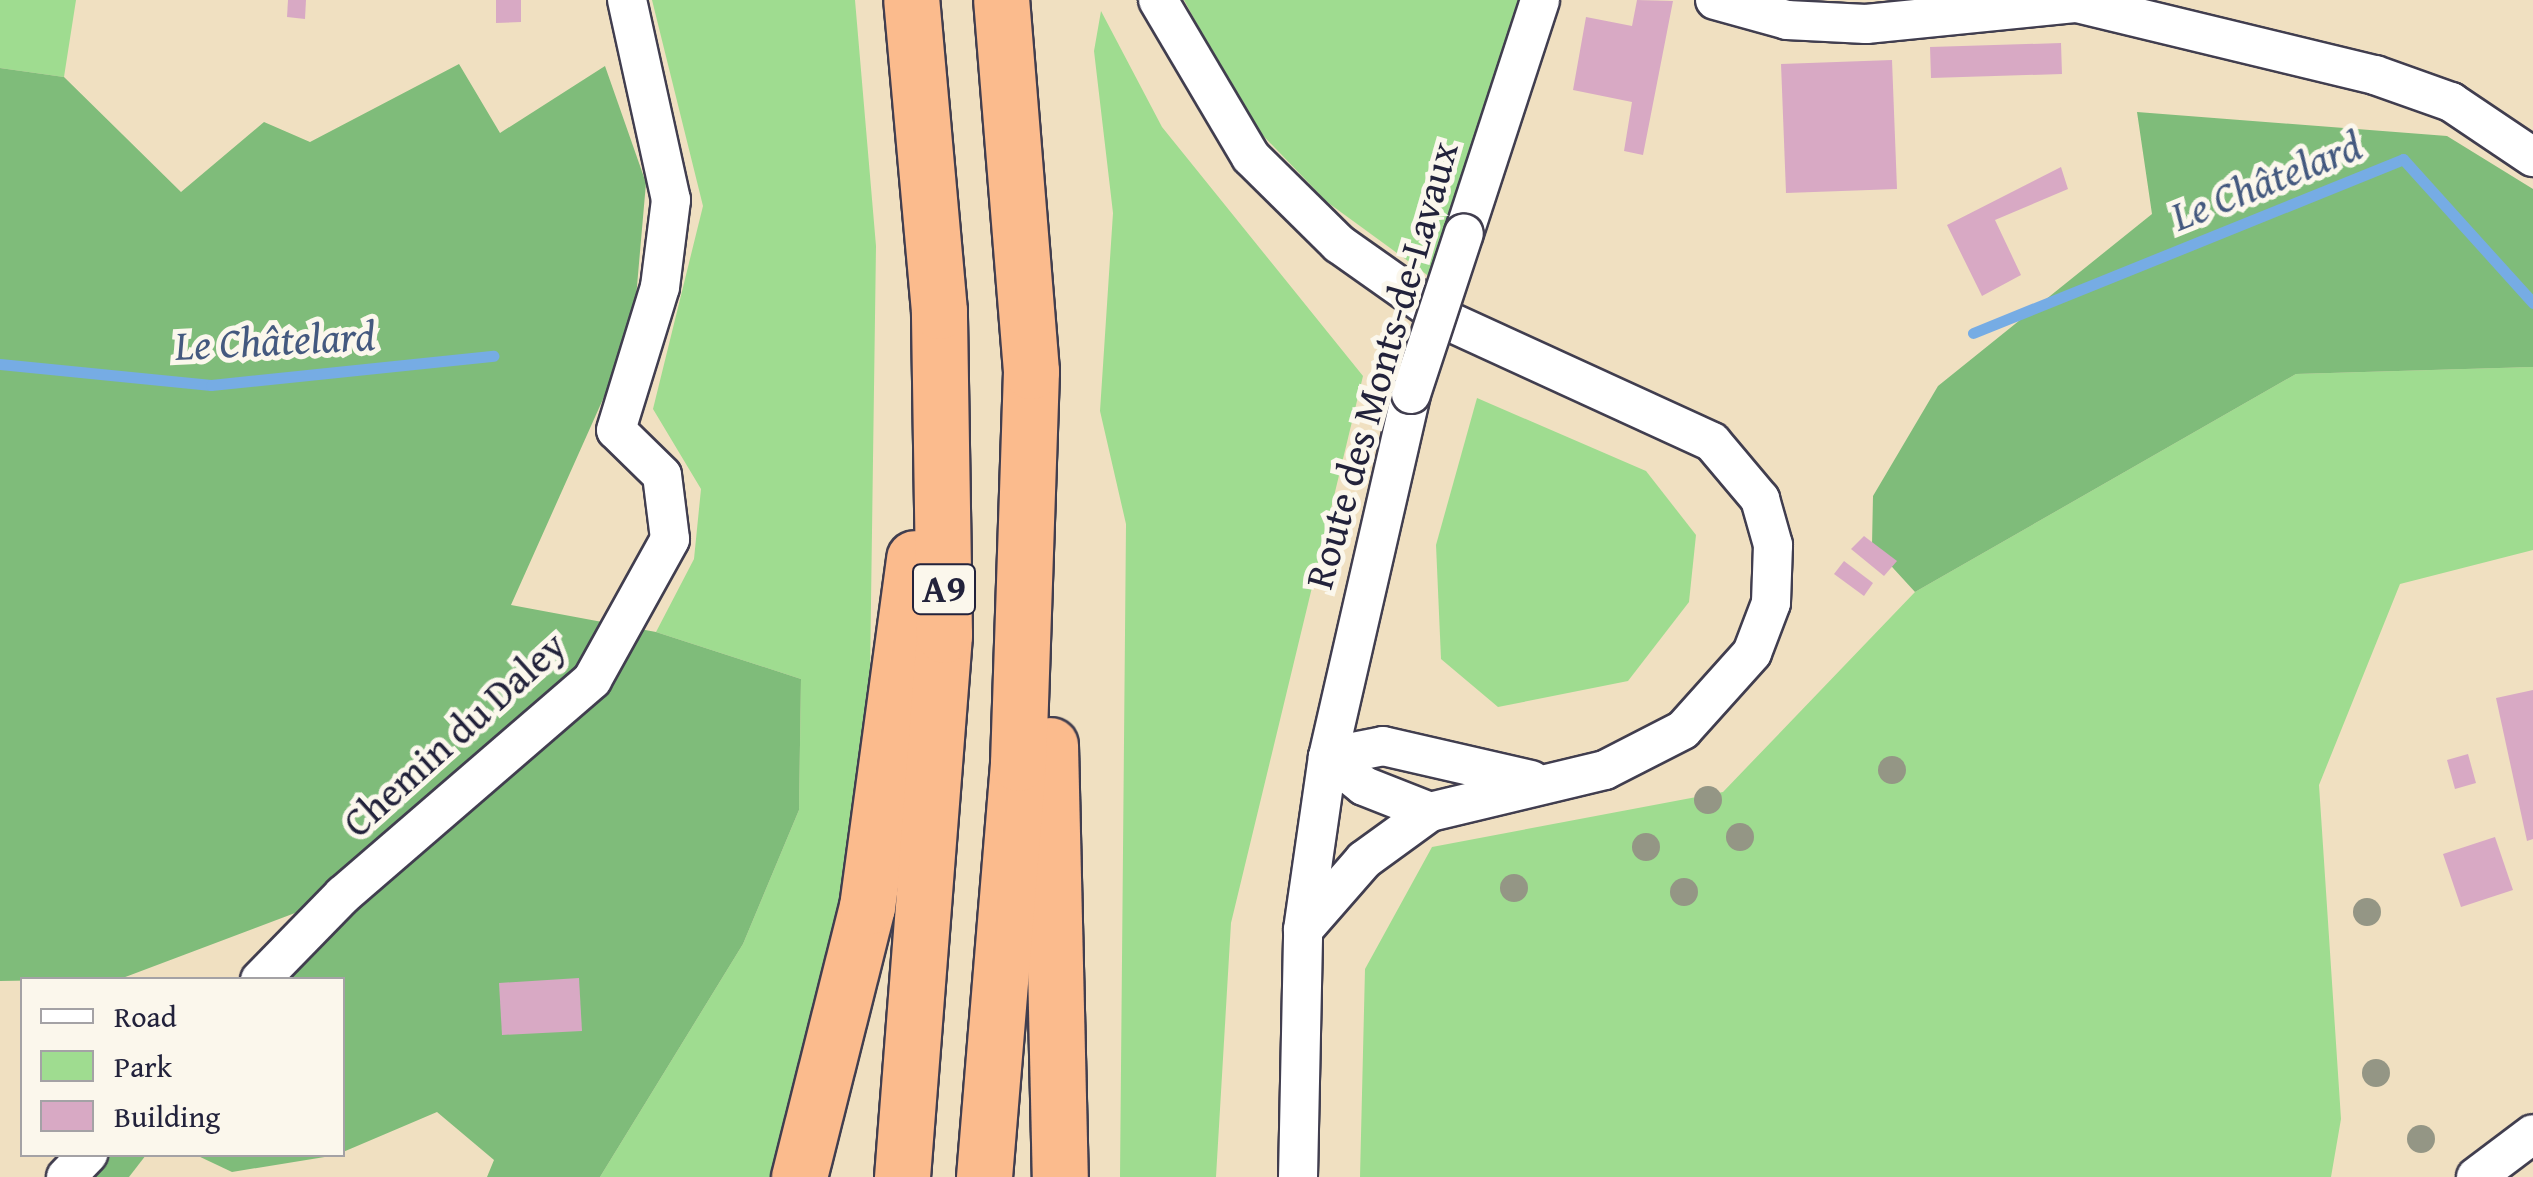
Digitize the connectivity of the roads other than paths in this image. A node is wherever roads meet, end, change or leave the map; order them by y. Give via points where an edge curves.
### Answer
1 (627, 0) edge
2 (911, 0) edge
3 (1001, 0) edge
4 (1158, 0) edge
5 (1540, 0) edge
6 (1715, 0) edge
7 (2533, 157) edge
8 (939, 311) junction
9 (1031, 371) junction
10 (1328, 756) junction
11 (1554, 783) junction
12 (1430, 812) junction
13 (1304, 930) junction
14 (263, 977) edge
15 (2533, 1134) edge
16 (85, 1157) edge
17 (66, 1177) edge
18 (799, 1177) edge
19 (902, 1177) edge
20 (984, 1177) edge
21 (1060, 1177) edge
22 (1298, 1177) edge
23 (2476, 1177) edge

1 - 14 street, Chemin du Daley via 671,200 660,288 616,430 643,447 662,475 670,539 592,680 343,895
2 - 8 highway, A9
3 - 9 highway, A9
4 - 11 street via 1240,142 1339,244 1448,322 1681,422 1730,460 1760,499 1775,573 1764,628 1737,677 1651,750
5 - 10 street, Route des Monts-de-Lavaux, bridge via 1412,394
6 - 7 street via 1788,20 1866,24 2077,4 2375,75 2451,102
8 - 18 highway via 867,906
8 - 19 highway, A9 via 944,634
9 - 20 highway, A9 via 1018,763
9 - 21 highway via 1061,967
10 - 11 street via 1383,746
10 - 12 street via 1364,786
10 - 13 street, Route des Monts-de-Lavaux
11 - 12 street
12 - 13 street via 1364,860
13 - 22 street, Route des Monts-de-Lavaux
15 - 23 street
16 - 17 street

